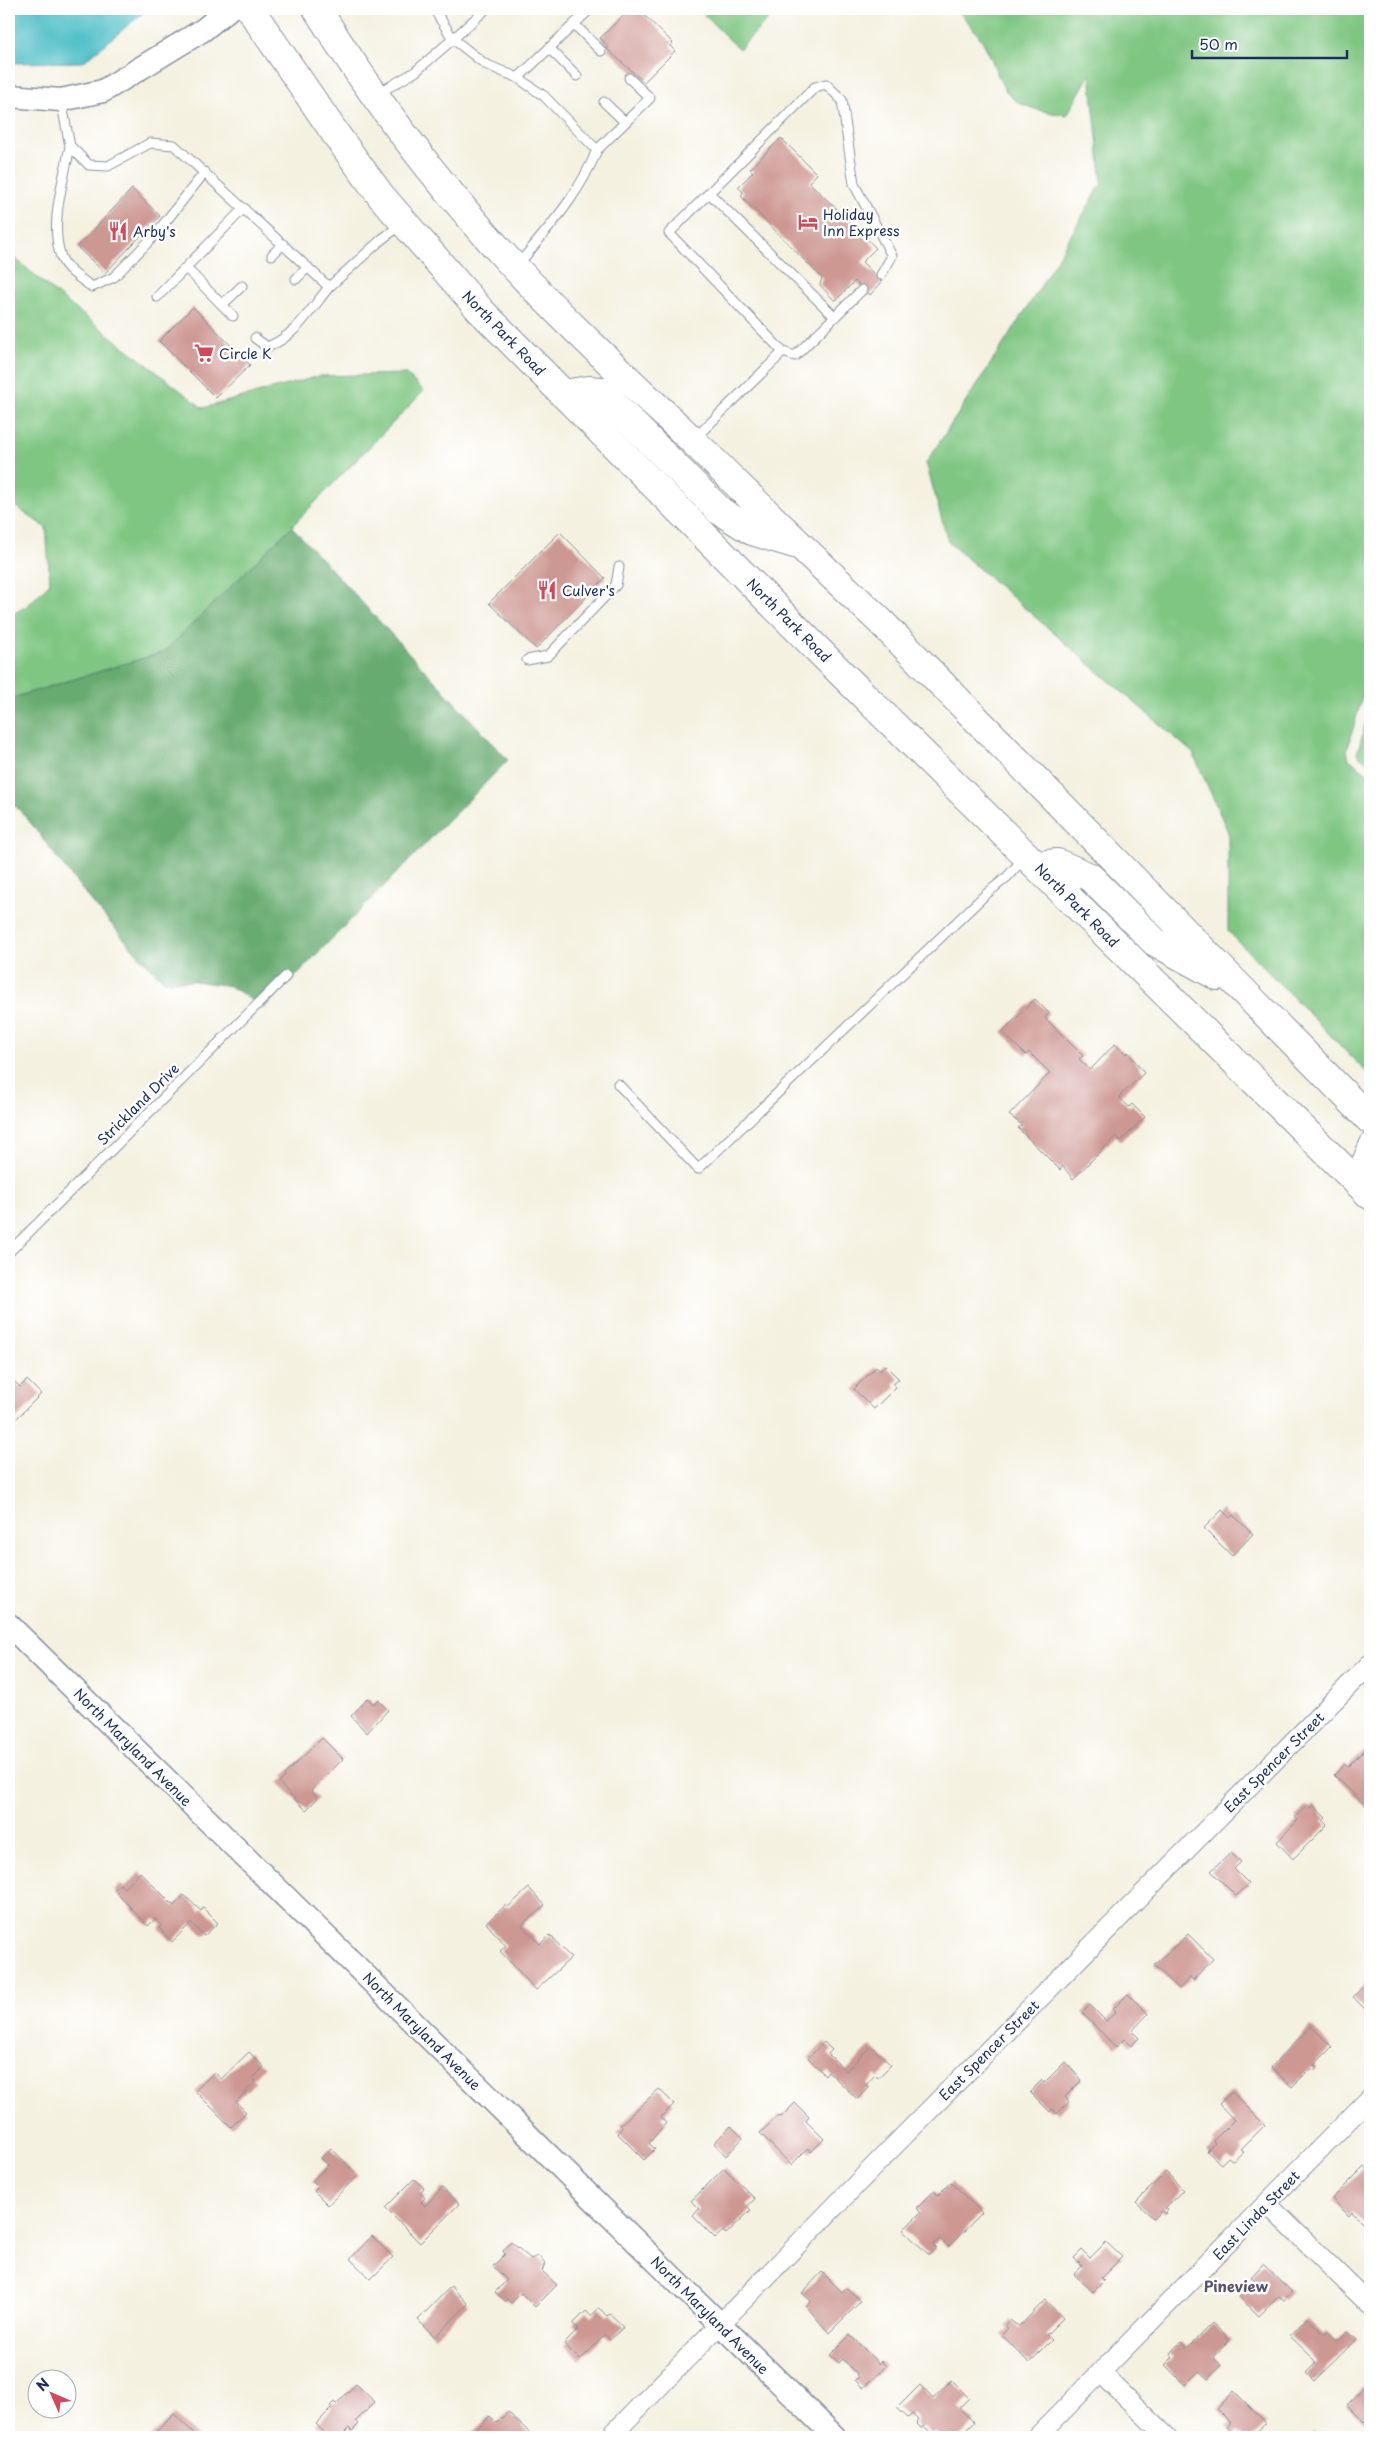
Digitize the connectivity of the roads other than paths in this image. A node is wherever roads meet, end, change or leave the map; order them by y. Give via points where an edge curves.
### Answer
1 (229, 9) edge
2 (250, 9) edge
3 (317, 9) edge
4 (434, 9) edge
5 (486, 9) edge
6 (590, 9) edge
7 (574, 24) junction
8 (453, 39) junction
9 (549, 48) junction
10 (601, 51) dead end
11 (577, 76) dead end
12 (518, 78) junction
13 (629, 78) dead end
14 (9, 96) edge
15 (375, 96) junction
16 (60, 100) junction
17 (604, 102) dead end
18 (625, 122) junction
19 (70, 146) junction
20 (597, 150) junction
21 (205, 172) junction
22 (709, 193) junction
23 (244, 208) junction
24 (404, 223) junction
25 (283, 244) junction
26 (272, 256) dead end
27 (308, 267) junction
28 (186, 268) junction
29 (516, 268) junction
30 (881, 275) dead end
31 (296, 279) dead end
32 (242, 286) dead end
33 (329, 287) junction
34 (862, 290) dead end
35 (157, 297) dead end
36 (222, 305) junction
37 (233, 316) dead end
38 (835, 317) junction
39 (255, 338) dead end
40 (783, 352) junction
41 (564, 394) junction
42 (692, 441) junction
43 (798, 545) junction
44 (619, 567) dead end
45 (527, 660) dead end
46 (1032, 860) junction
47 (286, 976) dead end
48 (1244, 992) junction
49 (618, 1084) dead end
50 (1370, 1120) edge
51 (1370, 1142) edge
52 (1365, 1183) edge
53 (9, 1252) edge
54 (9, 1625) edge
55 (1370, 1664) edge
56 (1370, 2098) edge
57 (1267, 2204) junction
58 (1370, 2305) edge
59 (720, 2325) junction
60 (1101, 2373) junction
61 (610, 2437) edge
62 (834, 2437) edge
63 (1036, 2437) edge
64 (1166, 2437) edge

1 - 16 street via 202,30 103,90
2 - 24 main road, North Park Road via 337,136
3 - 15 main road
4 - 8 lane
5 - 8 lane
6 - 7 lane
7 - 9 lane
7 - 10 lane
8 - 12 lane via 485,64
8 - 15 lane via 415,72
9 - 11 lane
9 - 12 lane
12 - 20 lane via 560,110
13 - 18 lane via 650,98
14 - 16 street
15 - 29 main road
16 - 19 lane
17 - 18 lane
18 - 20 lane
19 - 21 lane via 89,165 108,166 150,143 174,144
19 - 21 lane via 57,221 62,258 72,272 92,287 114,277 134,257
20 - 29 lane via 570,201
21 - 23 lane
22 - 30 lane via 815,87 826,84 842,100 854,184 892,256
22 - 38 lane
22 - 40 lane via 670,233
23 - 25 lane
23 - 28 lane
24 - 33 lane
24 - 41 main road, North Park Road via 481,311
25 - 26 lane
25 - 27 lane
27 - 31 lane
27 - 33 lane
28 - 35 lane
28 - 36 lane
29 - 42 main road
32 - 36 lane
33 - 39 lane via 280,342 266,347
34 - 38 lane
36 - 37 lane
38 - 40 lane via 795,356
40 - 42 lane
41 - 43 main road via 589,390 600,392 720,511 752,531
41 - 46 main road, North Park Road
42 - 43 main road
43 - 48 main road via 880,621
44 - 45 lane via 616,585 548,656
46 - 48 main road via 1057,863 1090,877 1155,942
46 - 49 lane via 985,895 698,1169
46 - 52 main road, North Park Road
47 - 53 lane, Strickland Drive
48 - 50 main road
51 - 52 street
54 - 59 street, North Maryland Avenue
55 - 59 street, East Spencer Street
56 - 57 street, East Linda Street
57 - 58 street
57 - 60 street, East Linda Street
59 - 61 street, East Spencer Street
59 - 62 street, North Maryland Avenue
60 - 63 street, East Linda Street
60 - 64 street

